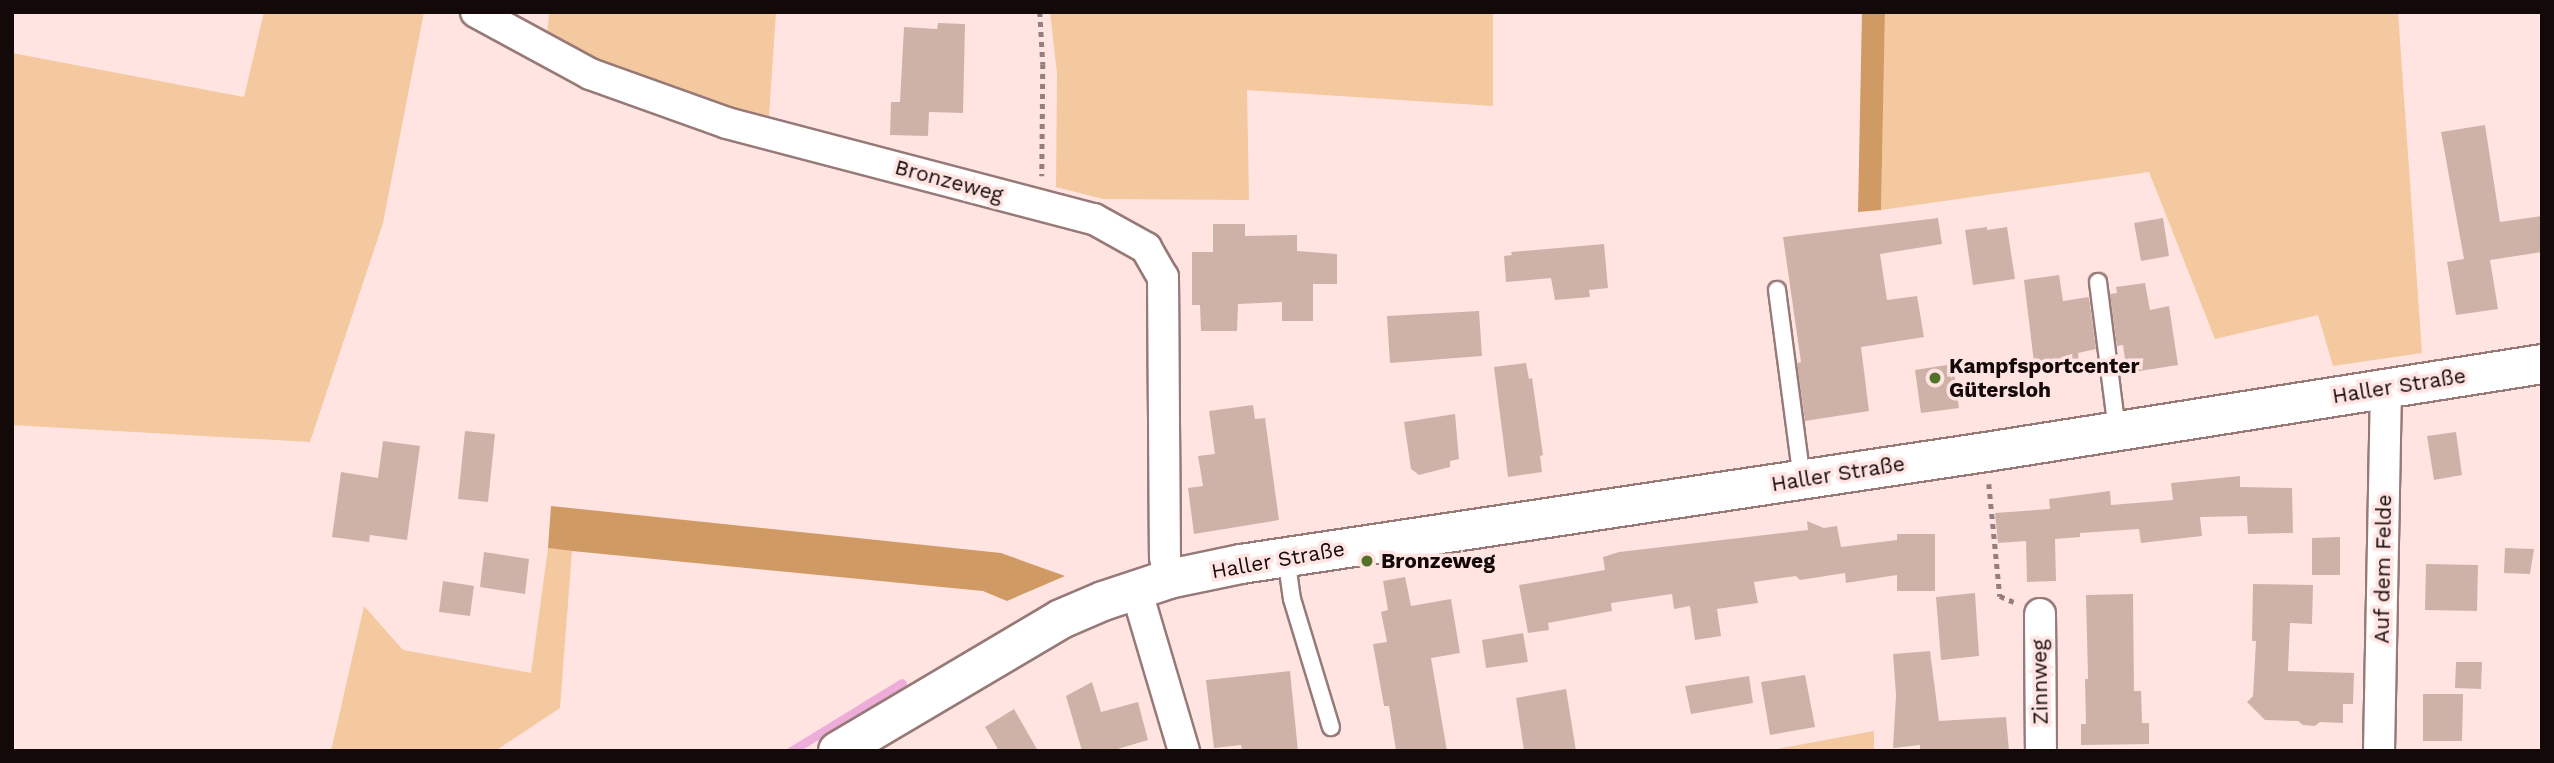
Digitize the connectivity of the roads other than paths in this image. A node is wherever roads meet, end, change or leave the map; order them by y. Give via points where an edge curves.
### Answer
1 (476, 12) edge
2 (2098, 282) dead end
3 (1777, 290) dead end
4 (2542, 364) edge
5 (2386, 388) junction
6 (2117, 431) junction
7 (1802, 480) junction
8 (1286, 557) junction
9 (1153, 584) junction
10 (2040, 614) road end
11 (1331, 727) dead end
12 (838, 751) edge
13 (1184, 751) edge
14 (2041, 751) edge
15 (2379, 751) edge

1 - 9 street, Bronzeweg via 590,74 727,123 1094,219 1146,248 1163,277 1165,556
2 - 6 lane
3 - 7 lane
4 - 5 street, Haller Straße
5 - 6 street, Haller Straße
5 - 15 street, Auf dem Felde
6 - 7 street, Haller Straße
7 - 8 street, Haller Straße
8 - 9 street, Haller Straße
8 - 11 lane via 1292,599
9 - 12 street, Haller Straße via 1061,619
9 - 13 street
10 - 14 street, Zinnweg

